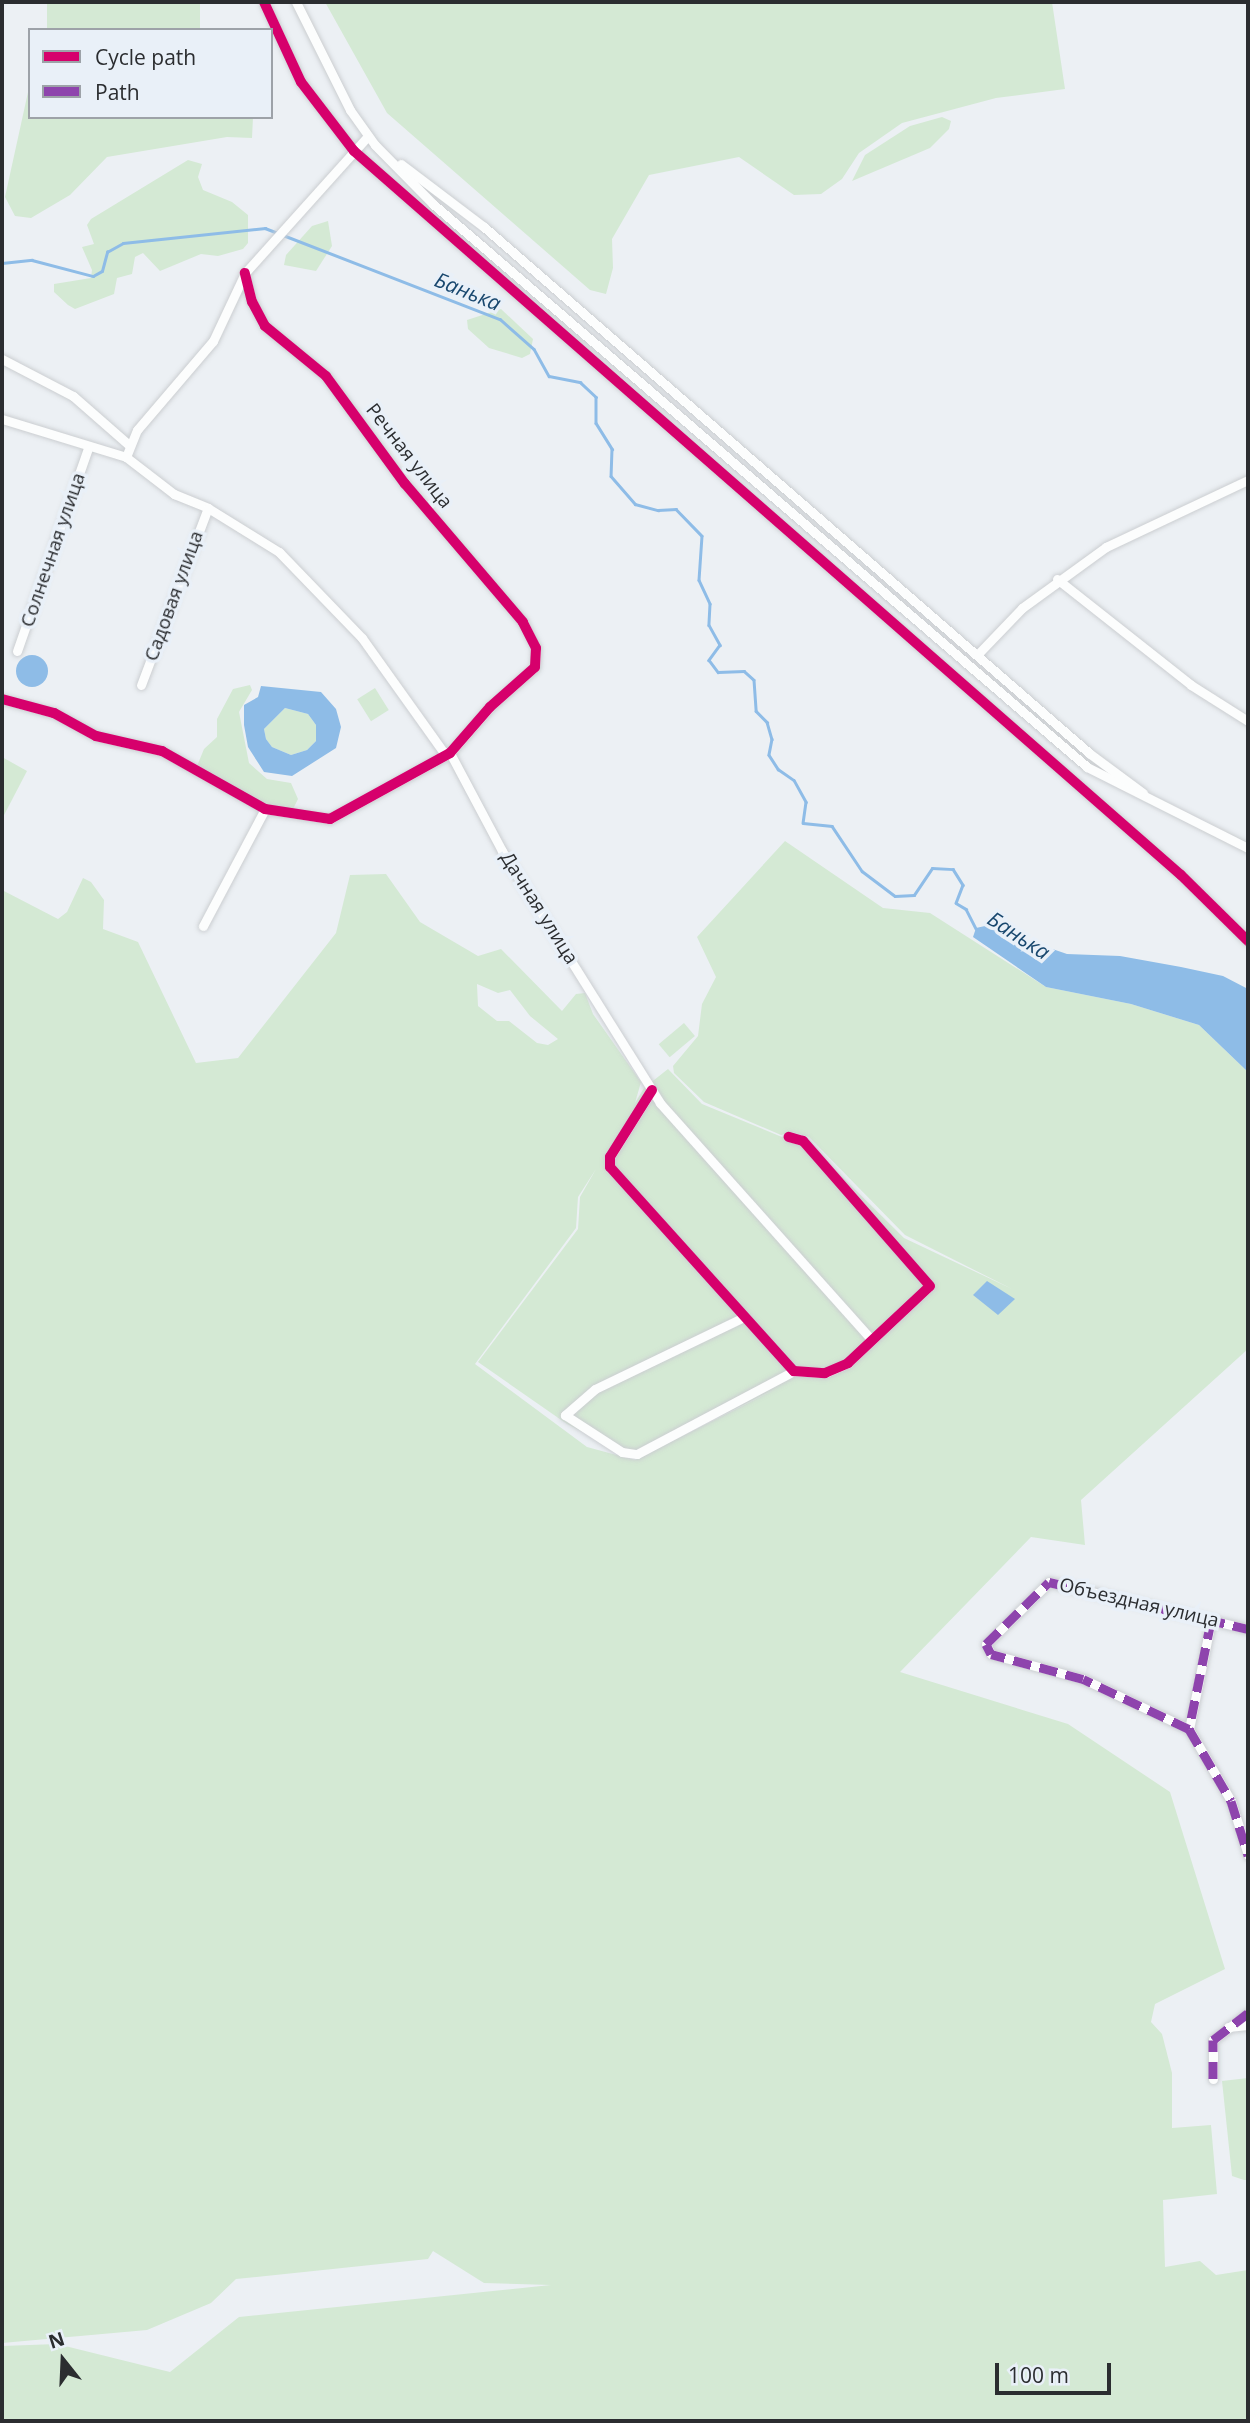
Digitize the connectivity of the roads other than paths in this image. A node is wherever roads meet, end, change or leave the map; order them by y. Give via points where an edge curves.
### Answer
1 (264, 2) edge
2 (296, 2) edge
3 (368, 136) junction
4 (375, 145) junction
5 (354, 151) junction
6 (245, 273) junction
7 (2, 359) edge
8 (2, 419) edge
9 (129, 445) junction
10 (88, 448) junction
11 (126, 457) junction
12 (1248, 481) edge
13 (208, 508) junction
14 (1057, 579) junction
15 (18, 651) dead end
16 (977, 655) junction
17 (141, 685) dead end
18 (2, 699) edge
19 (1248, 721) edge
20 (447, 753) junction
21 (1164, 808) junction
22 (265, 809) junction
23 (1248, 848) edge
24 (203, 926) dead end
25 (1248, 941) edge
26 (652, 1090) junction
27 (789, 1137) dead end
28 (744, 1317) junction
29 (871, 1339) junction
30 (794, 1371) junction
31 (1212, 1621) junction
32 (1248, 1629) edge
33 (1189, 1729) junction
34 (1248, 1855) edge
35 (1248, 2013) edge
36 (1248, 2025) edge
37 (1226, 2028) junction
38 (1213, 2079) dead end

1 - 5 street via 301,82
2 - 3 street via 331,75
3 - 4 street
3 - 5 street
4 - 16 street via 484,227
4 - 21 street via 443,213 1064,749 1108,780
5 - 6 street
5 - 25 street via 1181,875
6 - 9 street via 213,341
6 - 20 street, Речная улица via 252,302 265,326 326,376 405,484 523,622 536,648 535,667
7 - 9 street via 73,396
8 - 10 street
9 - 11 street
10 - 11 street
10 - 15 street, Солнечная улица
11 - 13 street, Дачная улица via 174,494
12 - 14 street via 1106,547
13 - 17 street, Садовая улица
13 - 20 street, Дачная улица via 279,552 304,574 401,688
14 - 16 street
14 - 19 street via 1180,677
16 - 21 street via 1089,753
18 - 22 street via 54,713 96,736 162,751
20 - 22 street via 383,785 338,817 303,817
20 - 26 street, Дачная улица via 502,851
21 - 23 street
22 - 24 street
26 - 28 street via 610,1157 610,1167
26 - 29 street, Дачная улица
27 - 29 street via 803,1141 929,1282 928,1290
28 - 30 street
28 - 30 street via 595,1389 565,1415 622,1452 637,1454
29 - 30 street via 836,1370
31 - 32 street, Объездная улица
31 - 33 street
31 - 33 street, Объездная улица via 1049,1583 992,1634 985,1647 991,1654 1096,1684
33 - 34 street via 1231,1801
35 - 37 street
36 - 37 street
37 - 38 street via 1213,2040

